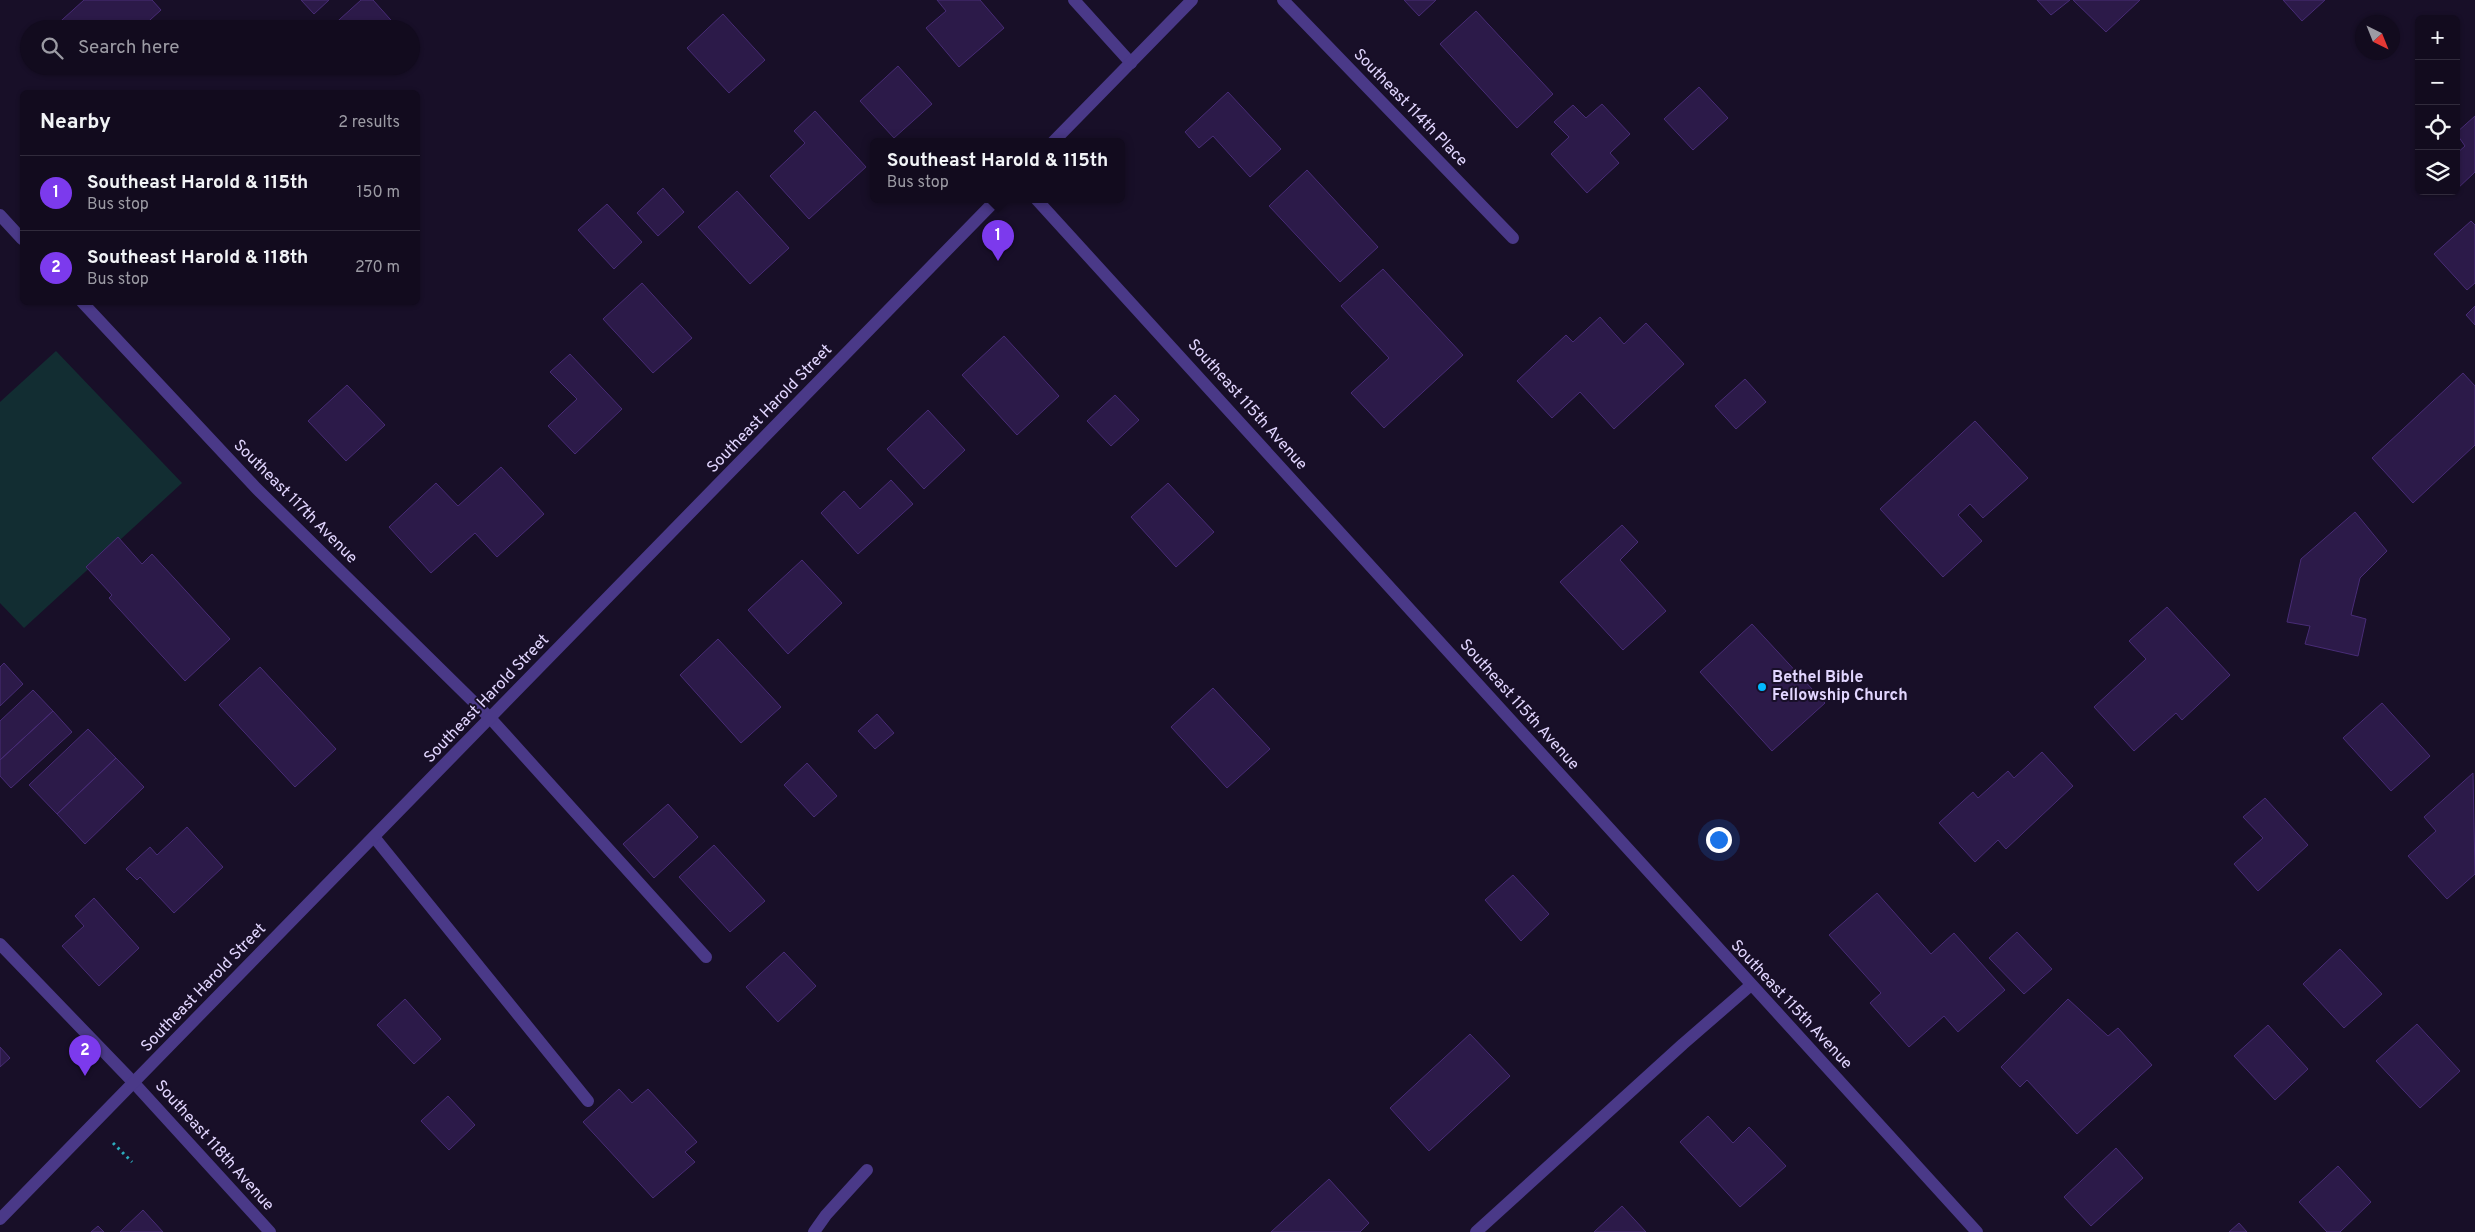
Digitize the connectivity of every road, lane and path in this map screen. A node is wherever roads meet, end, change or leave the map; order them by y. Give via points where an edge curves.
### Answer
1 (1074, 0) edge
2 (1192, 0) edge
3 (1283, 0) edge
4 (1131, 63) junction
5 (1057, 138) edge
6 (993, 203) edge
7 (1040, 203) edge
8 (0, 215) edge
9 (20, 237) edge
10 (1513, 238) dead end
11 (85, 305) edge
12 (491, 719) junction
13 (374, 837) junction
14 (0, 944) edge
15 (706, 957) dead end
16 (1751, 985) junction
17 (134, 1082) junction
18 (588, 1101) dead end
19 (867, 1170) dead end
20 (0, 1220) edge
21 (270, 1232) edge
22 (814, 1232) edge
23 (1476, 1232) edge
24 (1977, 1232) edge

1 - 4 street
2 - 4 street
3 - 10 street, Southeast 114th Place
4 - 5 street
6 - 12 street, Southeast Harold Street
7 - 16 street, Southeast 115th Avenue
8 - 9 street
11 - 12 street, Southeast 117th Avenue via 256,488
12 - 13 street, Southeast Harold Street
12 - 15 street, Southeast 117th Avenue
13 - 17 street, Southeast Harold Street
13 - 18 street
14 - 17 street, Southeast 118th Avenue
16 - 23 street
16 - 24 street, Southeast 115th Avenue
17 - 20 street, Southeast Harold Street
17 - 21 street, Southeast 118th Avenue
19 - 22 street

